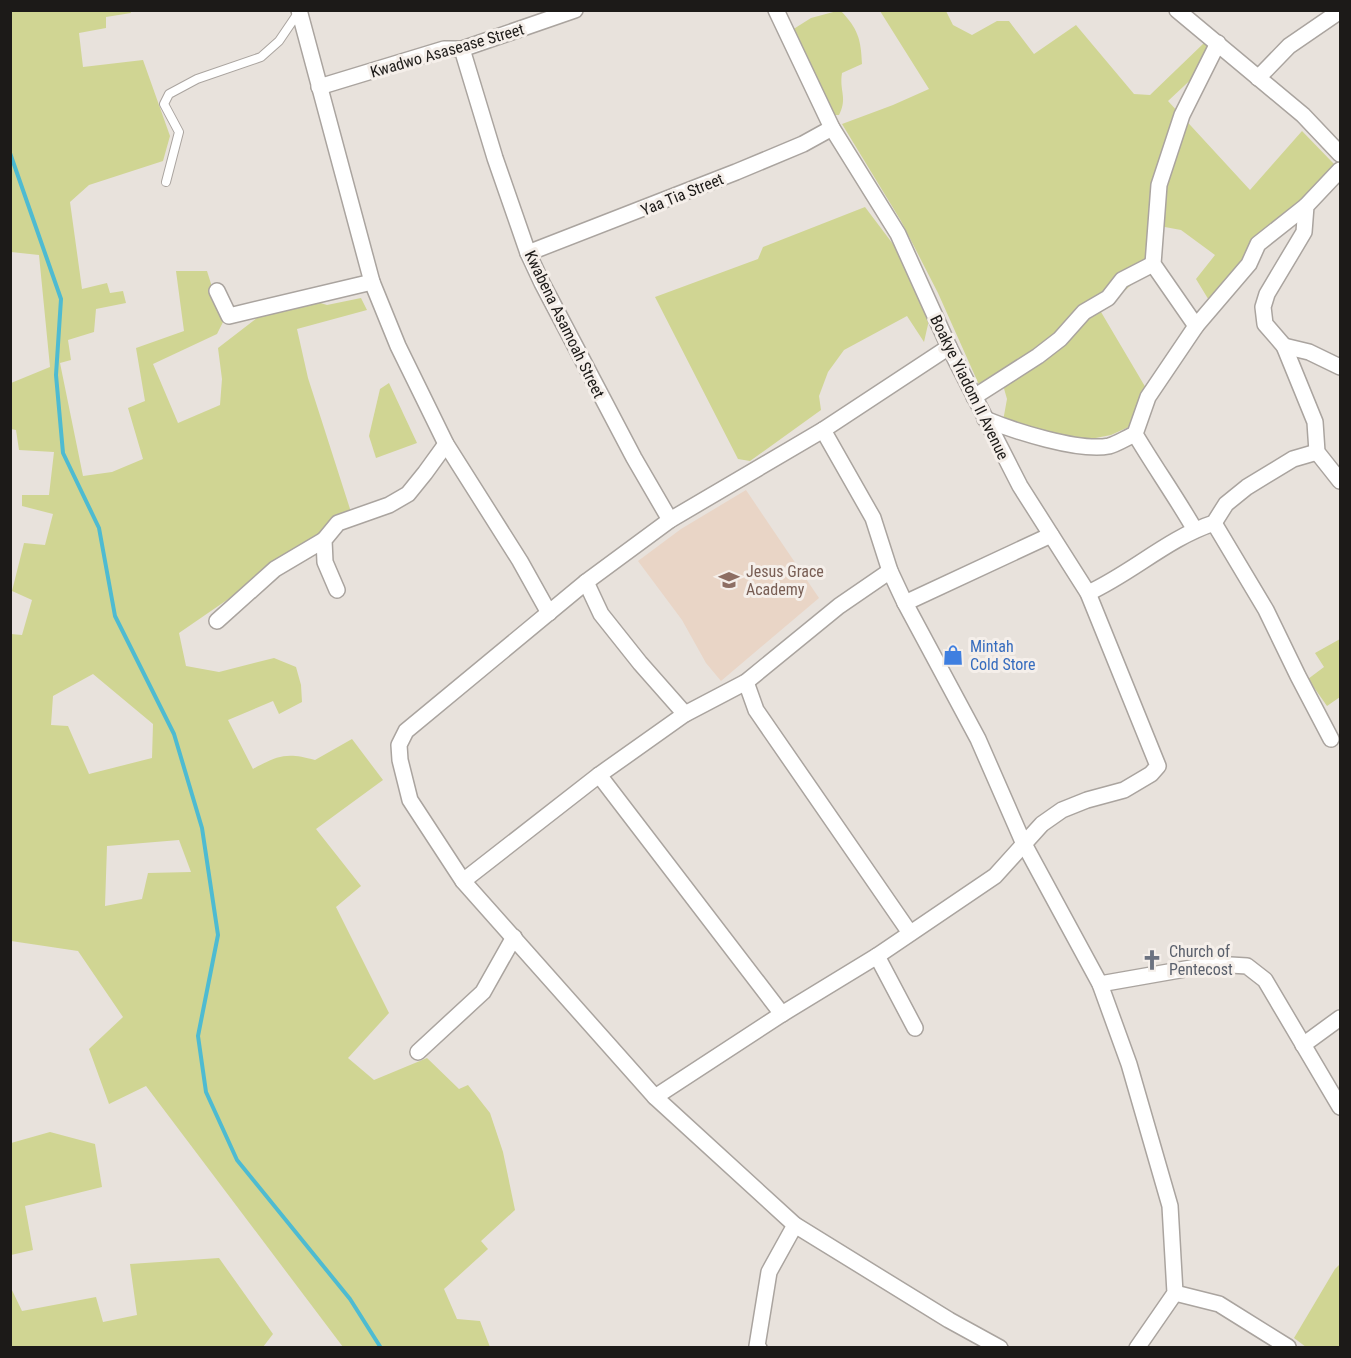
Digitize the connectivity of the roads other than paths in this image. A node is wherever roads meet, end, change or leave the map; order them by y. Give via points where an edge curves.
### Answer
1 (575, 10) edge
2 (776, 10) edge
3 (1177, 10) edge
4 (299, 11) edge
5 (1341, 11) edge
6 (1218, 43) junction
7 (462, 49) junction
8 (1258, 78) junction
9 (319, 87) junction
10 (832, 128) junction
11 (1341, 154) edge
12 (1341, 170) edge
13 (166, 182) dead end
14 (1306, 206) junction
15 (528, 253) junction
16 (1153, 264) junction
17 (372, 282) junction
18 (217, 291) dead end
19 (1196, 326) junction
20 (1284, 346) junction
21 (949, 347) junction
22 (1341, 367) edge
23 (974, 397) junction
24 (985, 418) junction
25 (823, 430) junction
26 (1135, 434) junction
27 (446, 444) junction
28 (1317, 452) junction
29 (1341, 481) edge
30 (670, 520) junction
31 (1214, 523) junction
32 (1195, 530) junction
33 (1050, 535) junction
34 (324, 540) junction
35 (890, 571) junction
36 (586, 582) junction
37 (337, 590) dead end
38 (1088, 593) junction
39 (905, 603) junction
40 (549, 613) junction
41 (217, 621) dead end
42 (746, 682) junction
43 (685, 714) junction
44 (1331, 739) dead end
45 (600, 775) junction
46 (1023, 842) junction
47 (463, 881) junction
48 (910, 933) junction
49 (514, 937) junction
50 (877, 956) junction
51 (1100, 984) junction
52 (782, 1014) junction
53 (1341, 1018) edge
54 (915, 1028) dead end
55 (1303, 1045) junction
56 (418, 1052) dead end
57 (655, 1097) junction
58 (1341, 1107) edge
59 (795, 1225) junction
60 (1175, 1293) junction
61 (759, 1347) edge
62 (1000, 1347) edge
63 (1137, 1347) edge
64 (1288, 1347) edge

1 - 7 street, Kwadwo Asasease Street
2 - 10 street, Boakye Yiadom II Avenue
3 - 6 street
4 - 9 street
4 - 13 lane via 279,41 261,57 219,70 169,94 164,104 179,132
5 - 8 street via 1289,46
6 - 8 street
6 - 16 street via 1182,115 1159,185
7 - 9 street, Kwadwo Asasease Street via 444,49
7 - 15 street, Kwabena Asamoah Street
8 - 11 street via 1303,115
9 - 17 street
10 - 15 street, Yaa Tia Street via 736,172
10 - 21 street, Boakye Yiadom II Avenue via 898,234
12 - 14 street
14 - 19 street via 1258,244 1249,264
14 - 20 street via 1304,232 1267,294 1263,308 1265,324
15 - 30 street, Kwabena Asamoah Street via 598,392
16 - 19 street
16 - 23 street via 1122,280 1108,298 1084,312 1060,339
17 - 18 street via 229,316
17 - 27 street via 410,373
19 - 26 street via 1148,397
20 - 22 street via 1310,352
20 - 28 street via 1315,422
21 - 23 street, Boakye Yiadom II Avenue
21 - 25 street
23 - 24 street, Boakye Yiadom II Avenue
24 - 26 street via 1012,430 1074,445 1108,446
24 - 33 street, Boakye Yiadom II Avenue
25 - 30 street
25 - 35 street via 873,518
26 - 32 street
27 - 34 street via 408,494 338,523
27 - 40 street
28 - 29 street
28 - 31 street via 1293,459 1247,487 1226,504
30 - 36 street
31 - 32 street
31 - 44 street via 1266,610
32 - 38 street
33 - 38 street, Boakye Yiadom II Avenue
33 - 39 street
34 - 37 street via 325,562
34 - 41 street via 275,569
35 - 39 street
35 - 42 street via 839,606
36 - 40 street
36 - 43 street via 601,614
38 - 46 street, Boakye Yiadom II Avenue via 1158,766 1124,790 1062,810
39 - 46 street via 978,739
40 - 47 street via 406,731 399,745 411,800
42 - 43 street
42 - 48 street via 756,710
43 - 45 street
45 - 47 street
45 - 52 street
46 - 48 street via 995,876
46 - 51 street
47 - 49 street
48 - 50 street
49 - 56 street via 483,992
49 - 57 street
50 - 52 street
50 - 54 street
51 - 55 street via 1214,964 1247,966 1264,980
51 - 60 street via 1129,1064 1170,1206
52 - 57 street
53 - 55 street
55 - 58 street
57 - 59 street
59 - 61 street via 769,1272
59 - 62 street
60 - 63 street
60 - 64 street via 1220,1304

